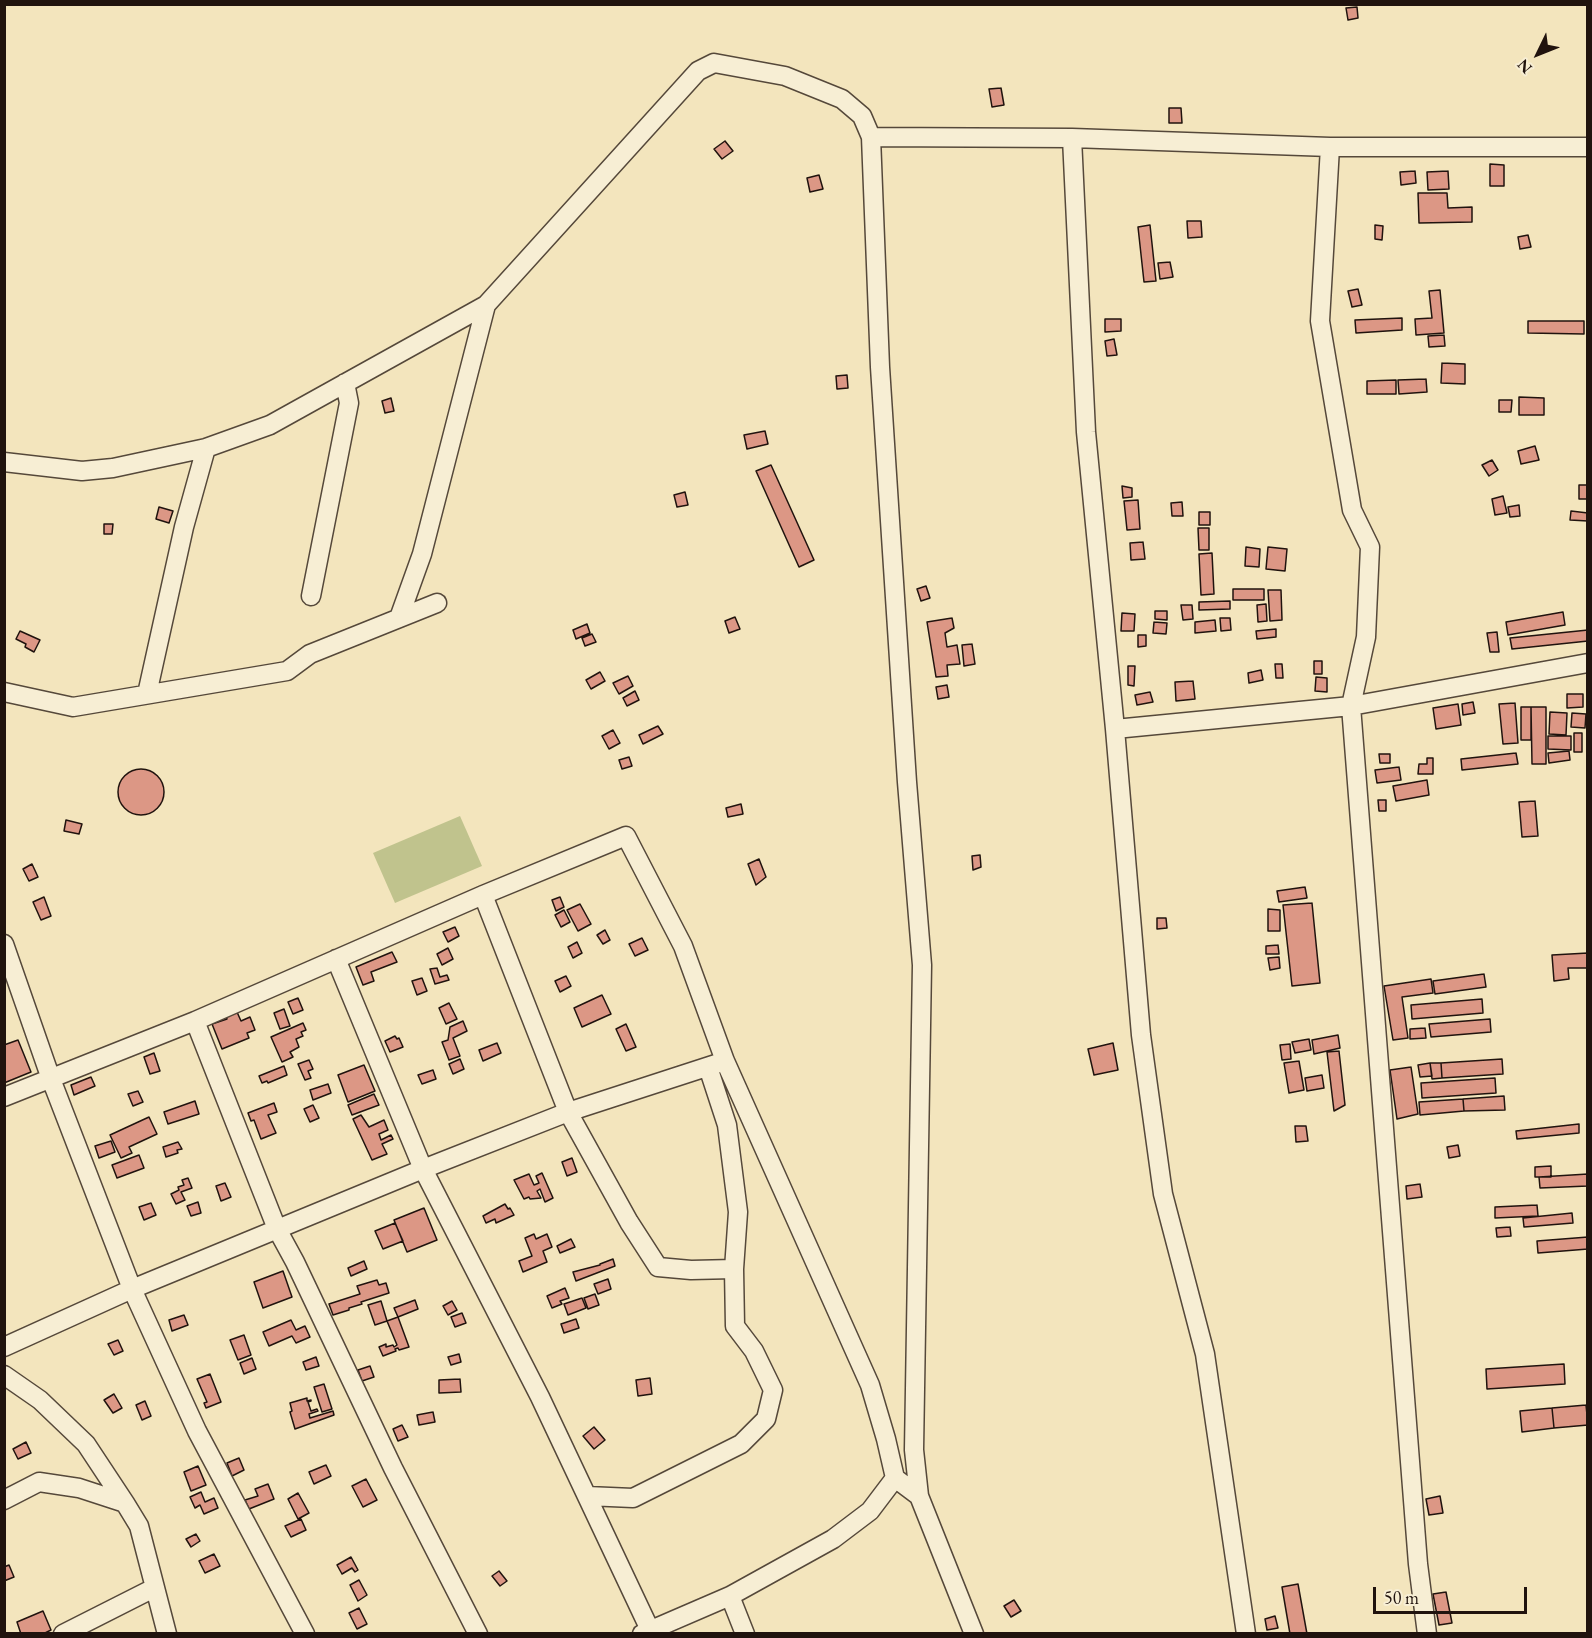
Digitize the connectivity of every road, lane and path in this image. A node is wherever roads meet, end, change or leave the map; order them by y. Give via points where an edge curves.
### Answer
1 (871, 137) junction
2 (1072, 138) junction
3 (1330, 147) junction
4 (1587, 147) edge
5 (486, 305) junction
6 (345, 383) junction
7 (206, 448) junction
8 (4, 462) edge
9 (311, 596) dead end
10 (437, 603) dead end
11 (399, 618) junction
12 (1587, 663) edge
13 (4, 692) edge
14 (147, 694) junction
15 (1352, 706) junction
16 (1115, 729) junction
17 (483, 895) junction
18 (4, 944) edge
19 (336, 959) junction
20 (195, 1021) junction
21 (717, 1064) junction
22 (51, 1079) junction
23 (4, 1097) edge
24 (568, 1112) junction
25 (423, 1169) junction
26 (277, 1228) junction
27 (734, 1269) junction
28 (132, 1289) junction
29 (4, 1347) edge
30 (4, 1374) edge
31 (895, 1478) junction
32 (587, 1496) junction
33 (919, 1496) junction
34 (4, 1500) edge
35 (125, 1503) junction
36 (154, 1588) junction
37 (730, 1596) junction
38 (646, 1632) edge
39 (63, 1634) edge
40 (167, 1634) edge
41 (305, 1634) edge
42 (478, 1634) edge
43 (745, 1634) edge
44 (974, 1634) edge
45 (1246, 1634) edge
46 (1427, 1634) edge

1 - 2 street
1 - 5 street via 862,116 842,99 785,76 714,63 698,71
1 - 33 street via 880,367 922,965 914,1450
2 - 3 street
2 - 16 street via 1086,432
3 - 4 street
3 - 15 street via 1320,321 1352,510 1370,547 1366,637
5 - 6 street
5 - 11 street via 422,554
6 - 7 street via 270,425
6 - 9 street via 349,403
7 - 8 street via 82,471
7 - 14 street via 184,526
10 - 11 street
11 - 14 street via 310,654 287,670
12 - 15 street
13 - 14 street via 73,707
15 - 16 street
15 - 46 street via 1418,1564
16 - 45 street via 1141,1035 1163,1194 1205,1354
17 - 19 street
17 - 21 street via 626,836 683,946
17 - 24 street
18 - 22 street
19 - 20 street
19 - 25 street
20 - 22 street
20 - 26 street
21 - 24 street
21 - 27 street via 738,1212
21 - 31 street via 870,1384
22 - 23 street
22 - 28 street
24 - 25 street
24 - 27 street via 628,1222 658,1267
25 - 26 street
25 - 32 street
26 - 28 street
26 - 42 street
27 - 32 street via 735,1326 754,1351 773,1390 766,1419 741,1444 633,1498
28 - 29 street
28 - 41 street via 197,1431
30 - 35 street via 86,1444
31 - 33 street
31 - 37 street via 870,1511 833,1539
32 - 38 street
33 - 44 street
34 - 35 street via 39,1482 79,1488
35 - 36 street via 139,1526
36 - 39 street
36 - 40 street
37 - 38 street
37 - 43 street

